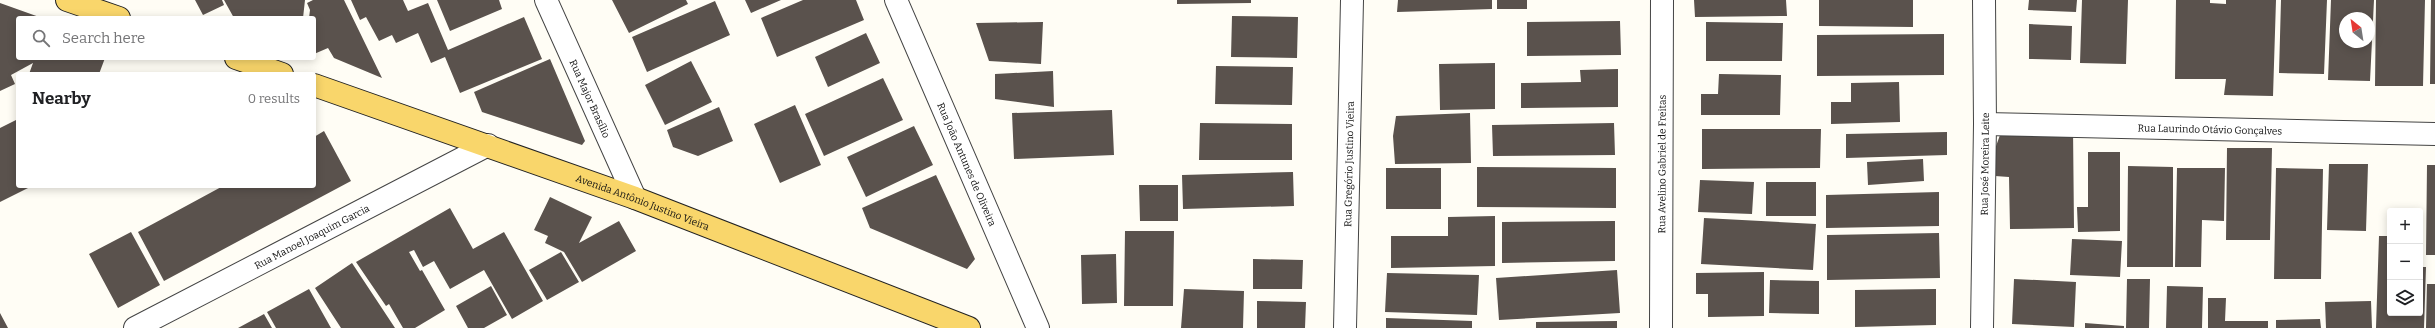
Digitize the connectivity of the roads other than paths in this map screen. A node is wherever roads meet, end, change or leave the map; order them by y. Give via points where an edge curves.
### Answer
1 (67, 0) edge
2 (546, 0) edge
3 (896, 0) edge
4 (1352, 0) edge
5 (1662, 0) edge
6 (1984, 0) edge
7 (114, 16) edge
8 (242, 60) edge
9 (276, 72) edge
10 (316, 86) edge
11 (1985, 124) junction
12 (2435, 134) edge
13 (488, 145) junction
14 (635, 198) junction
15 (135, 328) edge
16 (969, 328) edge
17 (1038, 328) edge
18 (1344, 328) edge
19 (1661, 328) edge
20 (1982, 328) edge

1 - 7 main road
2 - 14 street, Rua Major Brasílio
3 - 17 street, Rua João Antunes de Oliveira
4 - 18 street, Rua Gregório Justino Vieira
5 - 19 street, Rua Avelino Gabriel de Freitas
6 - 11 street, Rua José Moreira Leite
8 - 9 main road
10 - 13 main road, Avenida Antônio Justino Vieira
11 - 12 street, Rua Laurindo Otávio Gonçalves
11 - 20 street, Rua José Moreira Leite
13 - 14 main road, Avenida Antônio Justino Vieira
13 - 15 street, Rua Manoel Joaquim Garcia
14 - 16 main road, Avenida Antônio Justino Vieira

